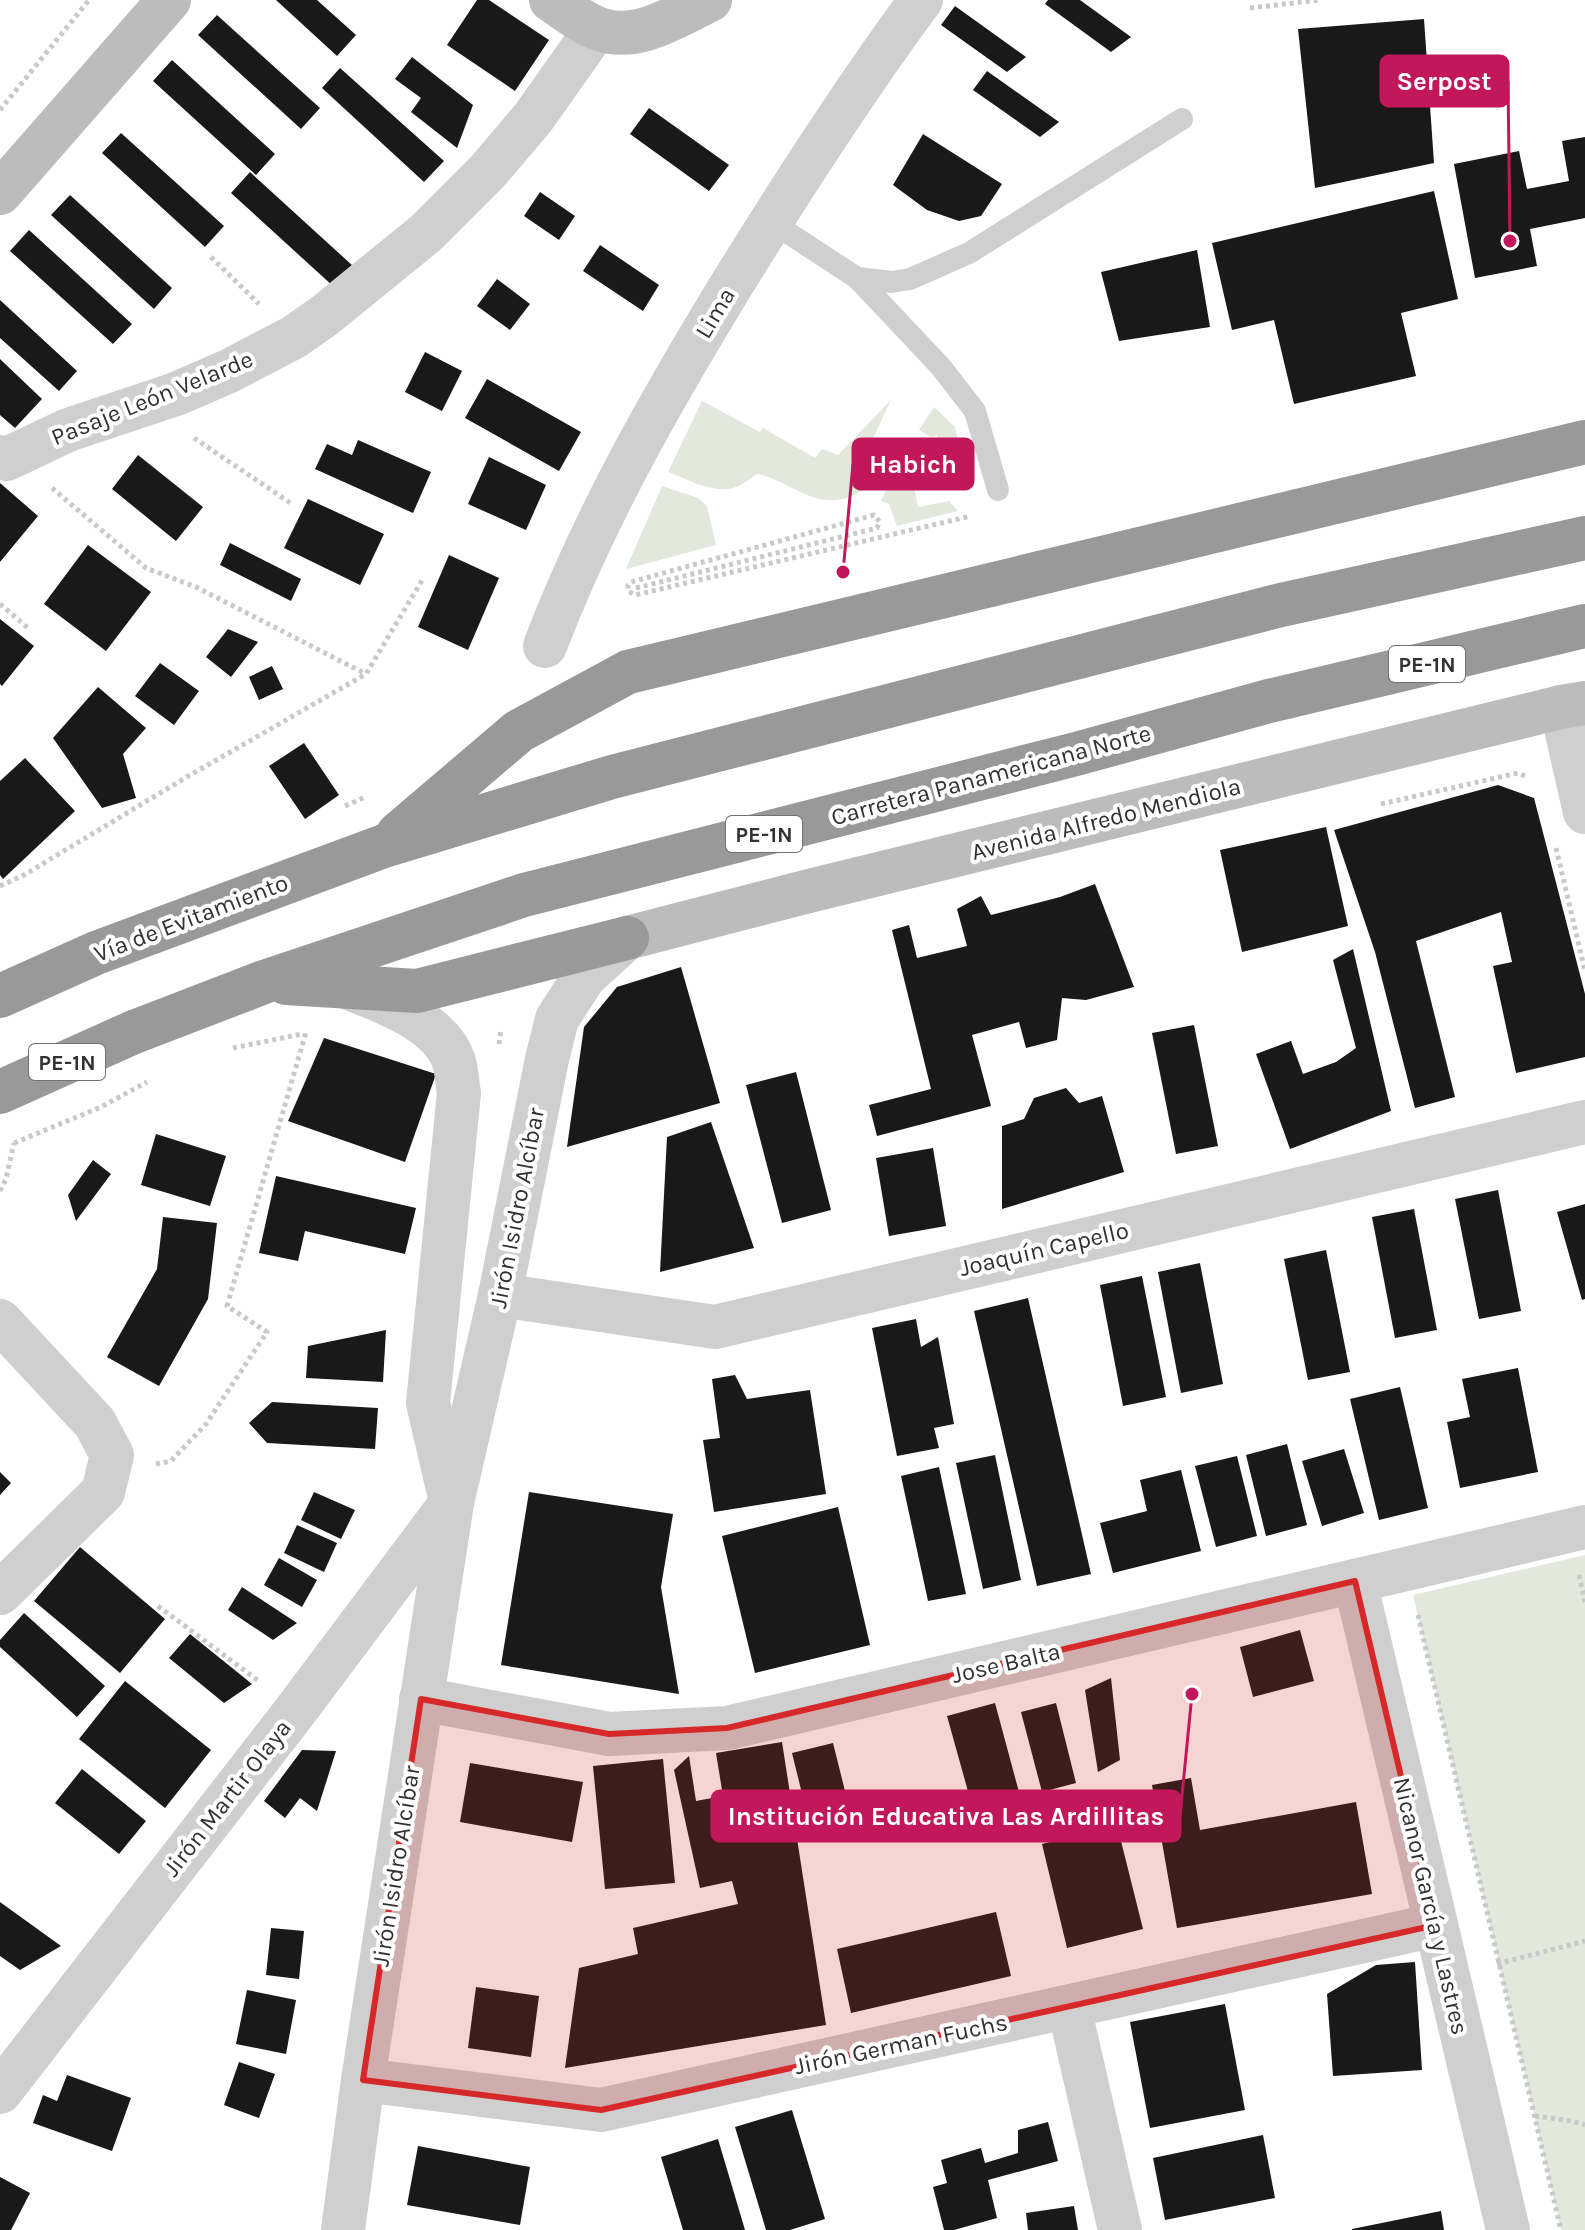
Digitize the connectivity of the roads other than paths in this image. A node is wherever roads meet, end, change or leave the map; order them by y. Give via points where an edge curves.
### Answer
1 (169, 0) edge
2 (551, 0) edge
3 (710, 0) edge
4 (921, 0) edge
5 (596, 29) junction
6 (1182, 119) dead end
7 (0, 193) edge
8 (770, 221) junction
9 (857, 278) junction
10 (1585, 442) edge
11 (4, 458) edge
12 (998, 490) dead end
13 (1585, 538) edge
14 (1585, 626) edge
15 (545, 646) dead end
16 (1573, 705) edge
17 (1569, 826) edge
18 (384, 846) junction
19 (627, 938) junction
20 (264, 982) junction
21 (332, 986) junction
22 (0, 996) edge
23 (0, 1092) edge
24 (1585, 1122) edge
25 (500, 1295) junction
26 (0, 1321) edge
27 (452, 1503) junction
28 (1585, 1527) edge
29 (1355, 1581) junction
30 (0, 1593) edge
31 (421, 1699) junction
32 (1436, 1925) junction
33 (1069, 2007) junction
34 (363, 2080) junction
35 (0, 2092) edge
36 (343, 2230) edge
37 (1120, 2230) edge
38 (1508, 2230) edge

1 - 7 main road
2 - 5 main road
3 - 5 main road via 659,25 619,35
4 - 8 street, Lima
5 - 11 street, Pasaje León Velarde via 533,118 467,192 401,255 324,316 229,371
6 - 9 lane via 969,253 910,279
8 - 9 lane
8 - 15 street, Lima via 637,448
9 - 12 lane via 975,411
10 - 18 highway via 628,672 519,731
13 - 18 highway via 1281,605 612,777
14 - 20 highway, Carretera Panamericana Norte / PE-1N via 1269,701 524,895
16 - 17 street
16 - 19 main road, Avenida Alfredo Mendiola
18 - 22 highway, Vía de Evitamiento via 96,953
19 - 21 highway via 417,991
19 - 25 street, Jirón Isidro Alcíbar via 584,977 557,1019
20 - 21 highway
20 - 23 highway, PE-1N, bridge
21 - 27 street, Jirón Isidro Alcíbar via 406,1014 437,1035 453,1060 459,1093 428,1403
24 - 25 street, Joaquín Capello via 715,1327
25 - 27 street, Jirón Isidro Alcíbar
26 - 30 street via 95,1423 112,1455 103,1492
27 - 31 street, Jirón Isidro Alcíbar
27 - 35 street, Jirón Martir Olaya
28 - 29 street, Jose Balta
29 - 31 street, Jose Balta via 727,1728 609,1734
29 - 32 street, Nicanor García y Lastres
31 - 34 street, Jirón Isidro Alcíbar
32 - 33 street, Jirón German Fuchs
32 - 38 street, Nicanor García y Lastres
33 - 34 street, Jirón German Fuchs via 601,2110
33 - 37 street
34 - 36 street, Jirón Isidro Alcíbar

